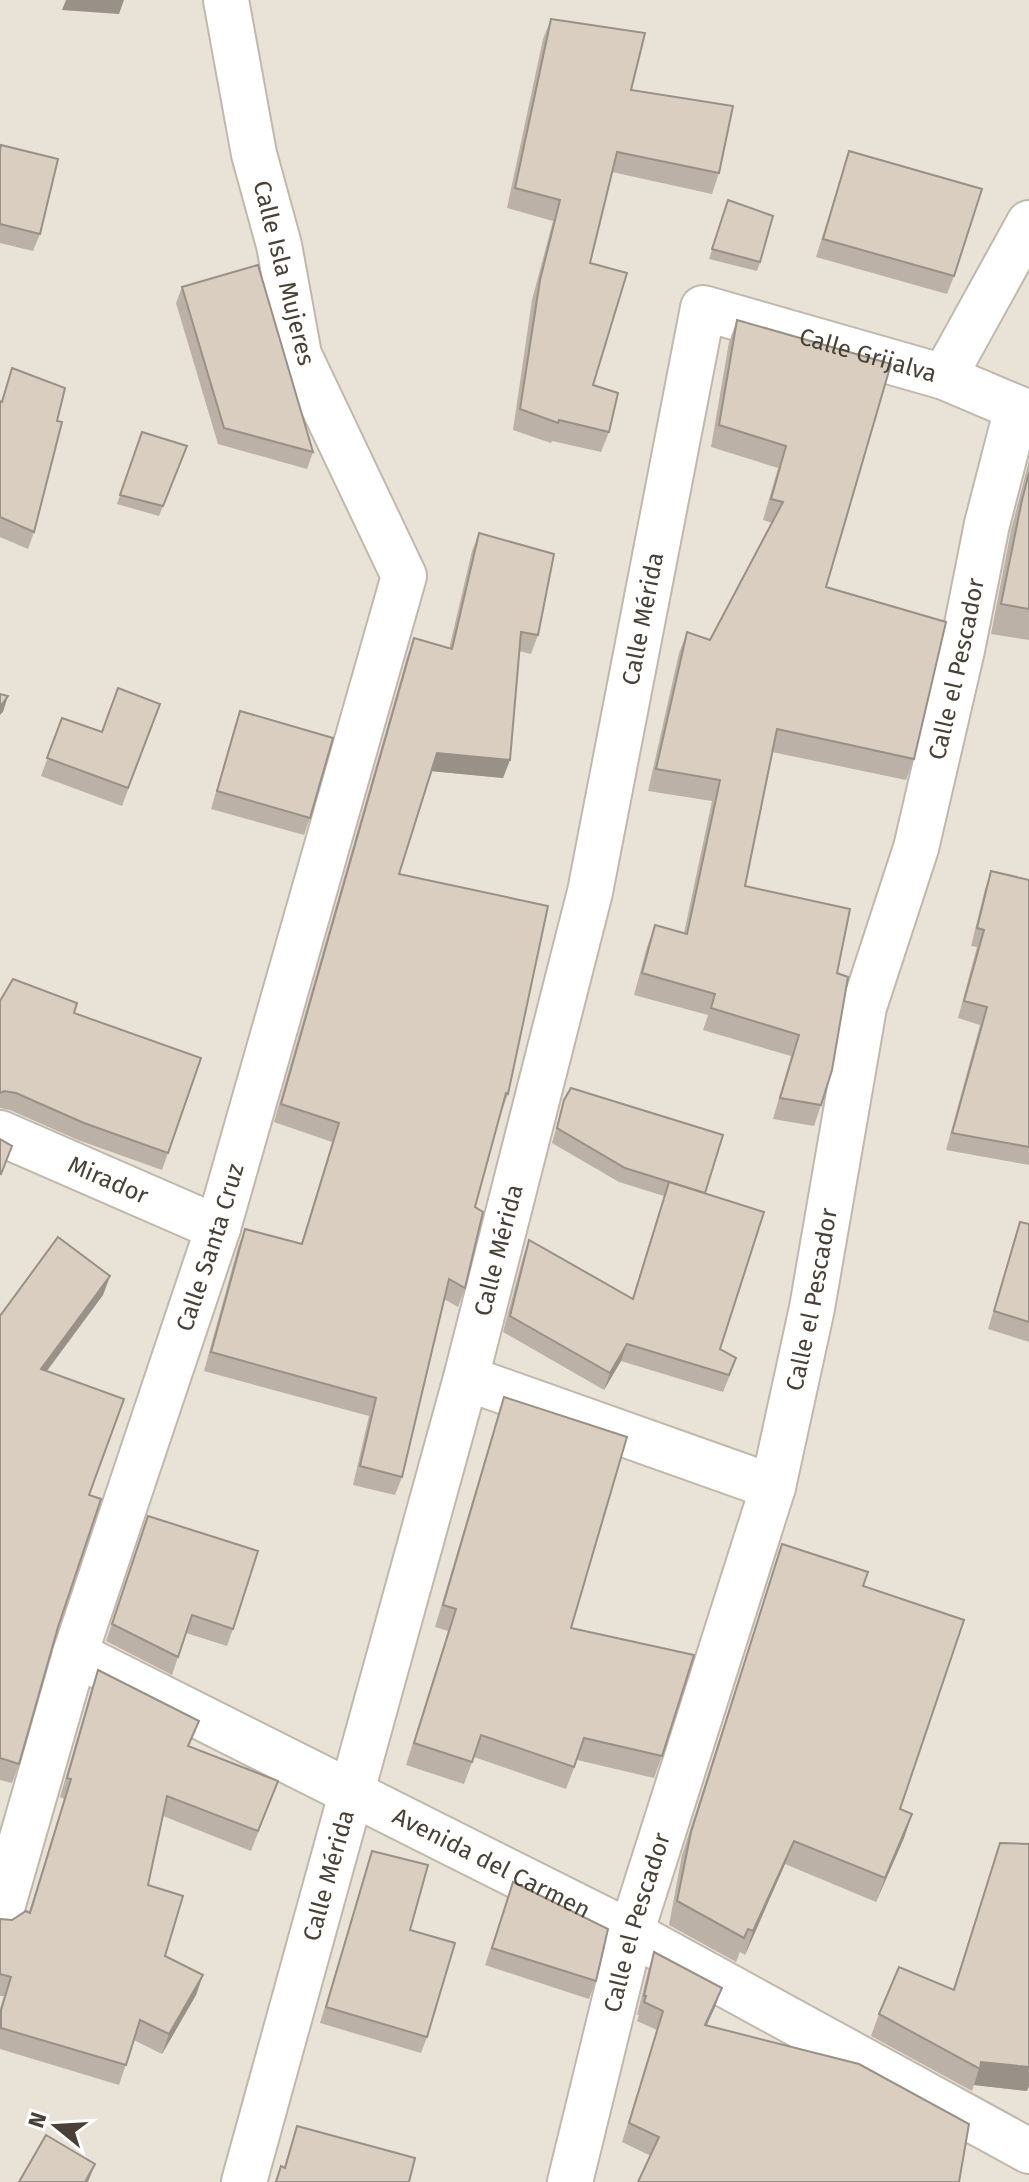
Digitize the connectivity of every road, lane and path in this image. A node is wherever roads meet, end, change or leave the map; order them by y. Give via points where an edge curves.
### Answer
1 (226, 0) edge
2 (1029, 223) edge
3 (703, 308) joint
4 (944, 377) junction
5 (1023, 411) edge
6 (404, 576) joint
7 (0, 1133) edge
8 (218, 1228) junction
9 (466, 1378) junction
10 (773, 1487) junction
11 (75, 1654) junction
12 (352, 1793) junction
13 (0, 1915) edge
14 (631, 1933) junction
15 (1029, 2151) edge
16 (244, 2182) edge
17 (570, 2182) edge

1 - 6 street, Calle Isla Mujeres via 299,355
2 - 4 street
3 - 4 street, Calle Grijalva
3 - 9 street, Calle Mérida via 590,892
4 - 5 street, Calle Grijalva
5 - 10 street, Calle el Pescador via 987,524 916,848 864,1007 812,1308
6 - 8 street, Calle Santa Cruz
7 - 8 street, Mirador
8 - 11 street, Calle Santa Cruz
9 - 10 street
9 - 12 street, Calle Mérida
10 - 14 street, Calle el Pescador
11 - 12 street, Avenida del Carmen
11 - 13 street, Calle Santa Cruz
12 - 14 street, Avenida del Carmen
12 - 16 street, Calle Mérida
14 - 15 street, Avenida del Carmen
14 - 17 street, Calle el Pescador

